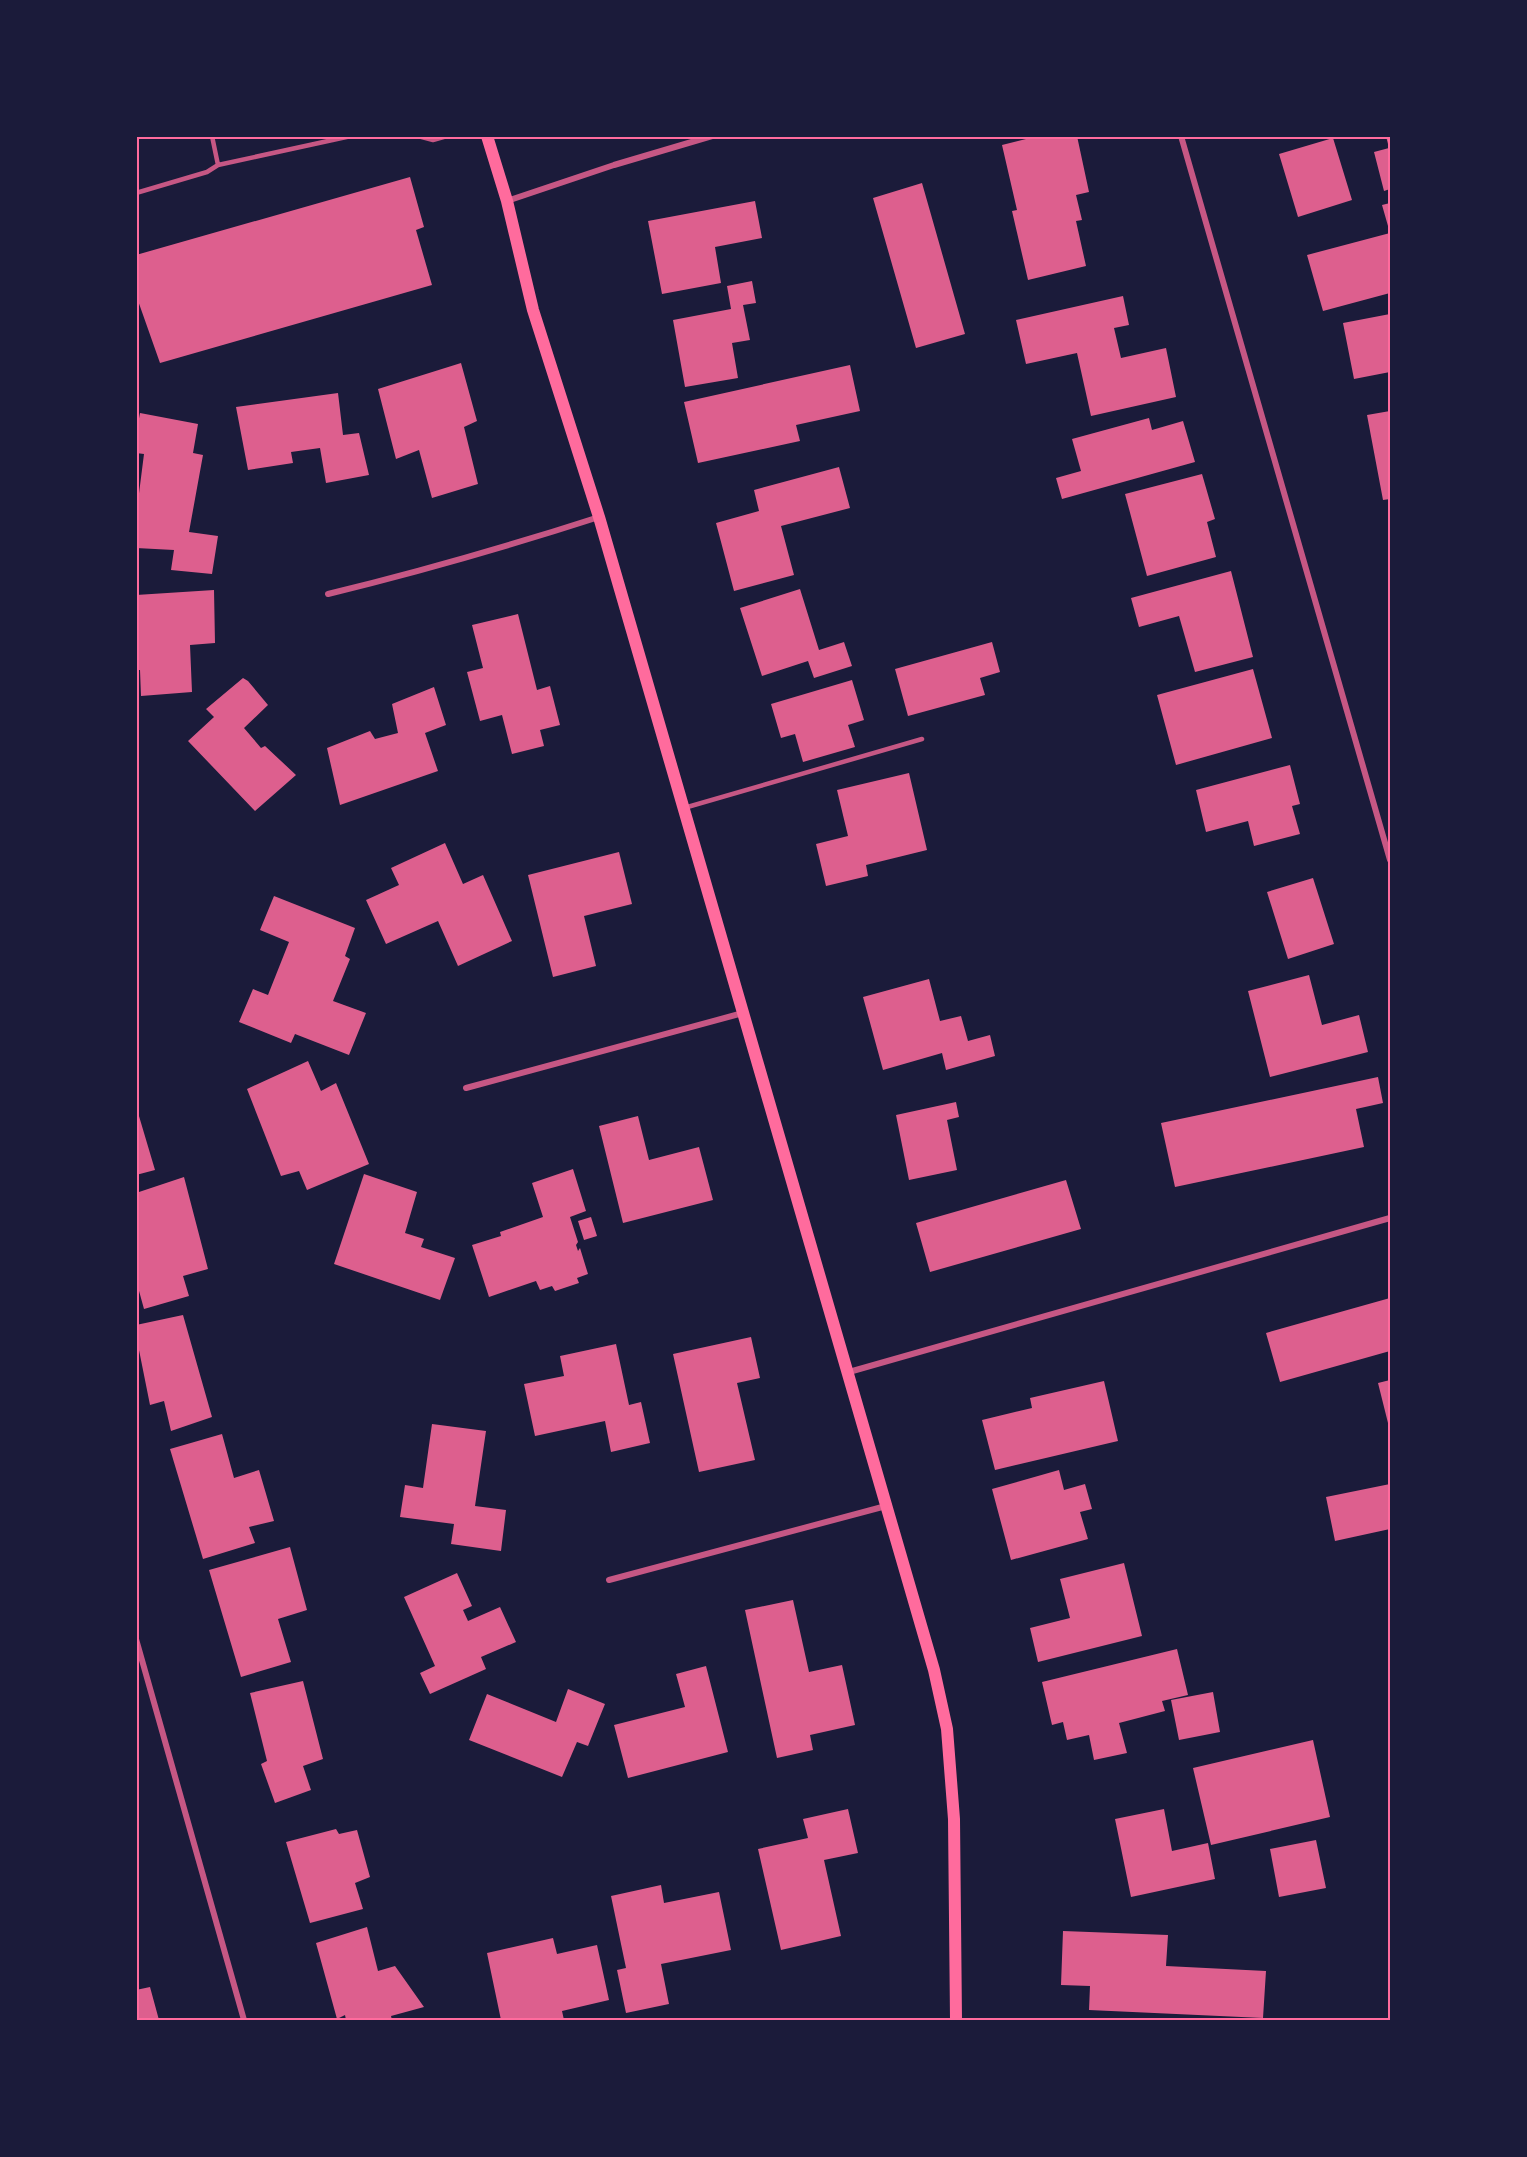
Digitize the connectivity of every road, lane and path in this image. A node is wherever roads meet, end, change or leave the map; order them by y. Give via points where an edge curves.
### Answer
1 (212, 136) edge
2 (351, 136) edge
3 (418, 136) edge
4 (447, 136) edge
5 (487, 136) edge
6 (711, 136) edge
7 (1181, 136) edge
8 (218, 165) junction
9 (136, 193) edge
10 (507, 201) junction
11 (599, 517) junction
12 (328, 594) dead end
13 (922, 739) dead end
14 (684, 808) junction
15 (1390, 860) edge
16 (744, 1013) junction
17 (466, 1088) dead end
18 (1390, 1218) edge
19 (849, 1372) junction
20 (887, 1505) junction
21 (609, 1580) dead end
22 (136, 1639) edge
23 (244, 2020) edge
24 (956, 2020) edge

1 - 8 lane
2 - 8 lane
3 - 4 lane via 433,140
5 - 10 main road
6 - 10 street
7 - 15 street
8 - 9 lane via 207,172
10 - 11 main road via 533,310
11 - 12 street
11 - 14 main road
13 - 14 lane
14 - 16 main road
16 - 17 street
16 - 19 main road
18 - 19 street
19 - 20 main road
20 - 21 street
20 - 24 main road via 947,1729 954,1819
22 - 23 street

